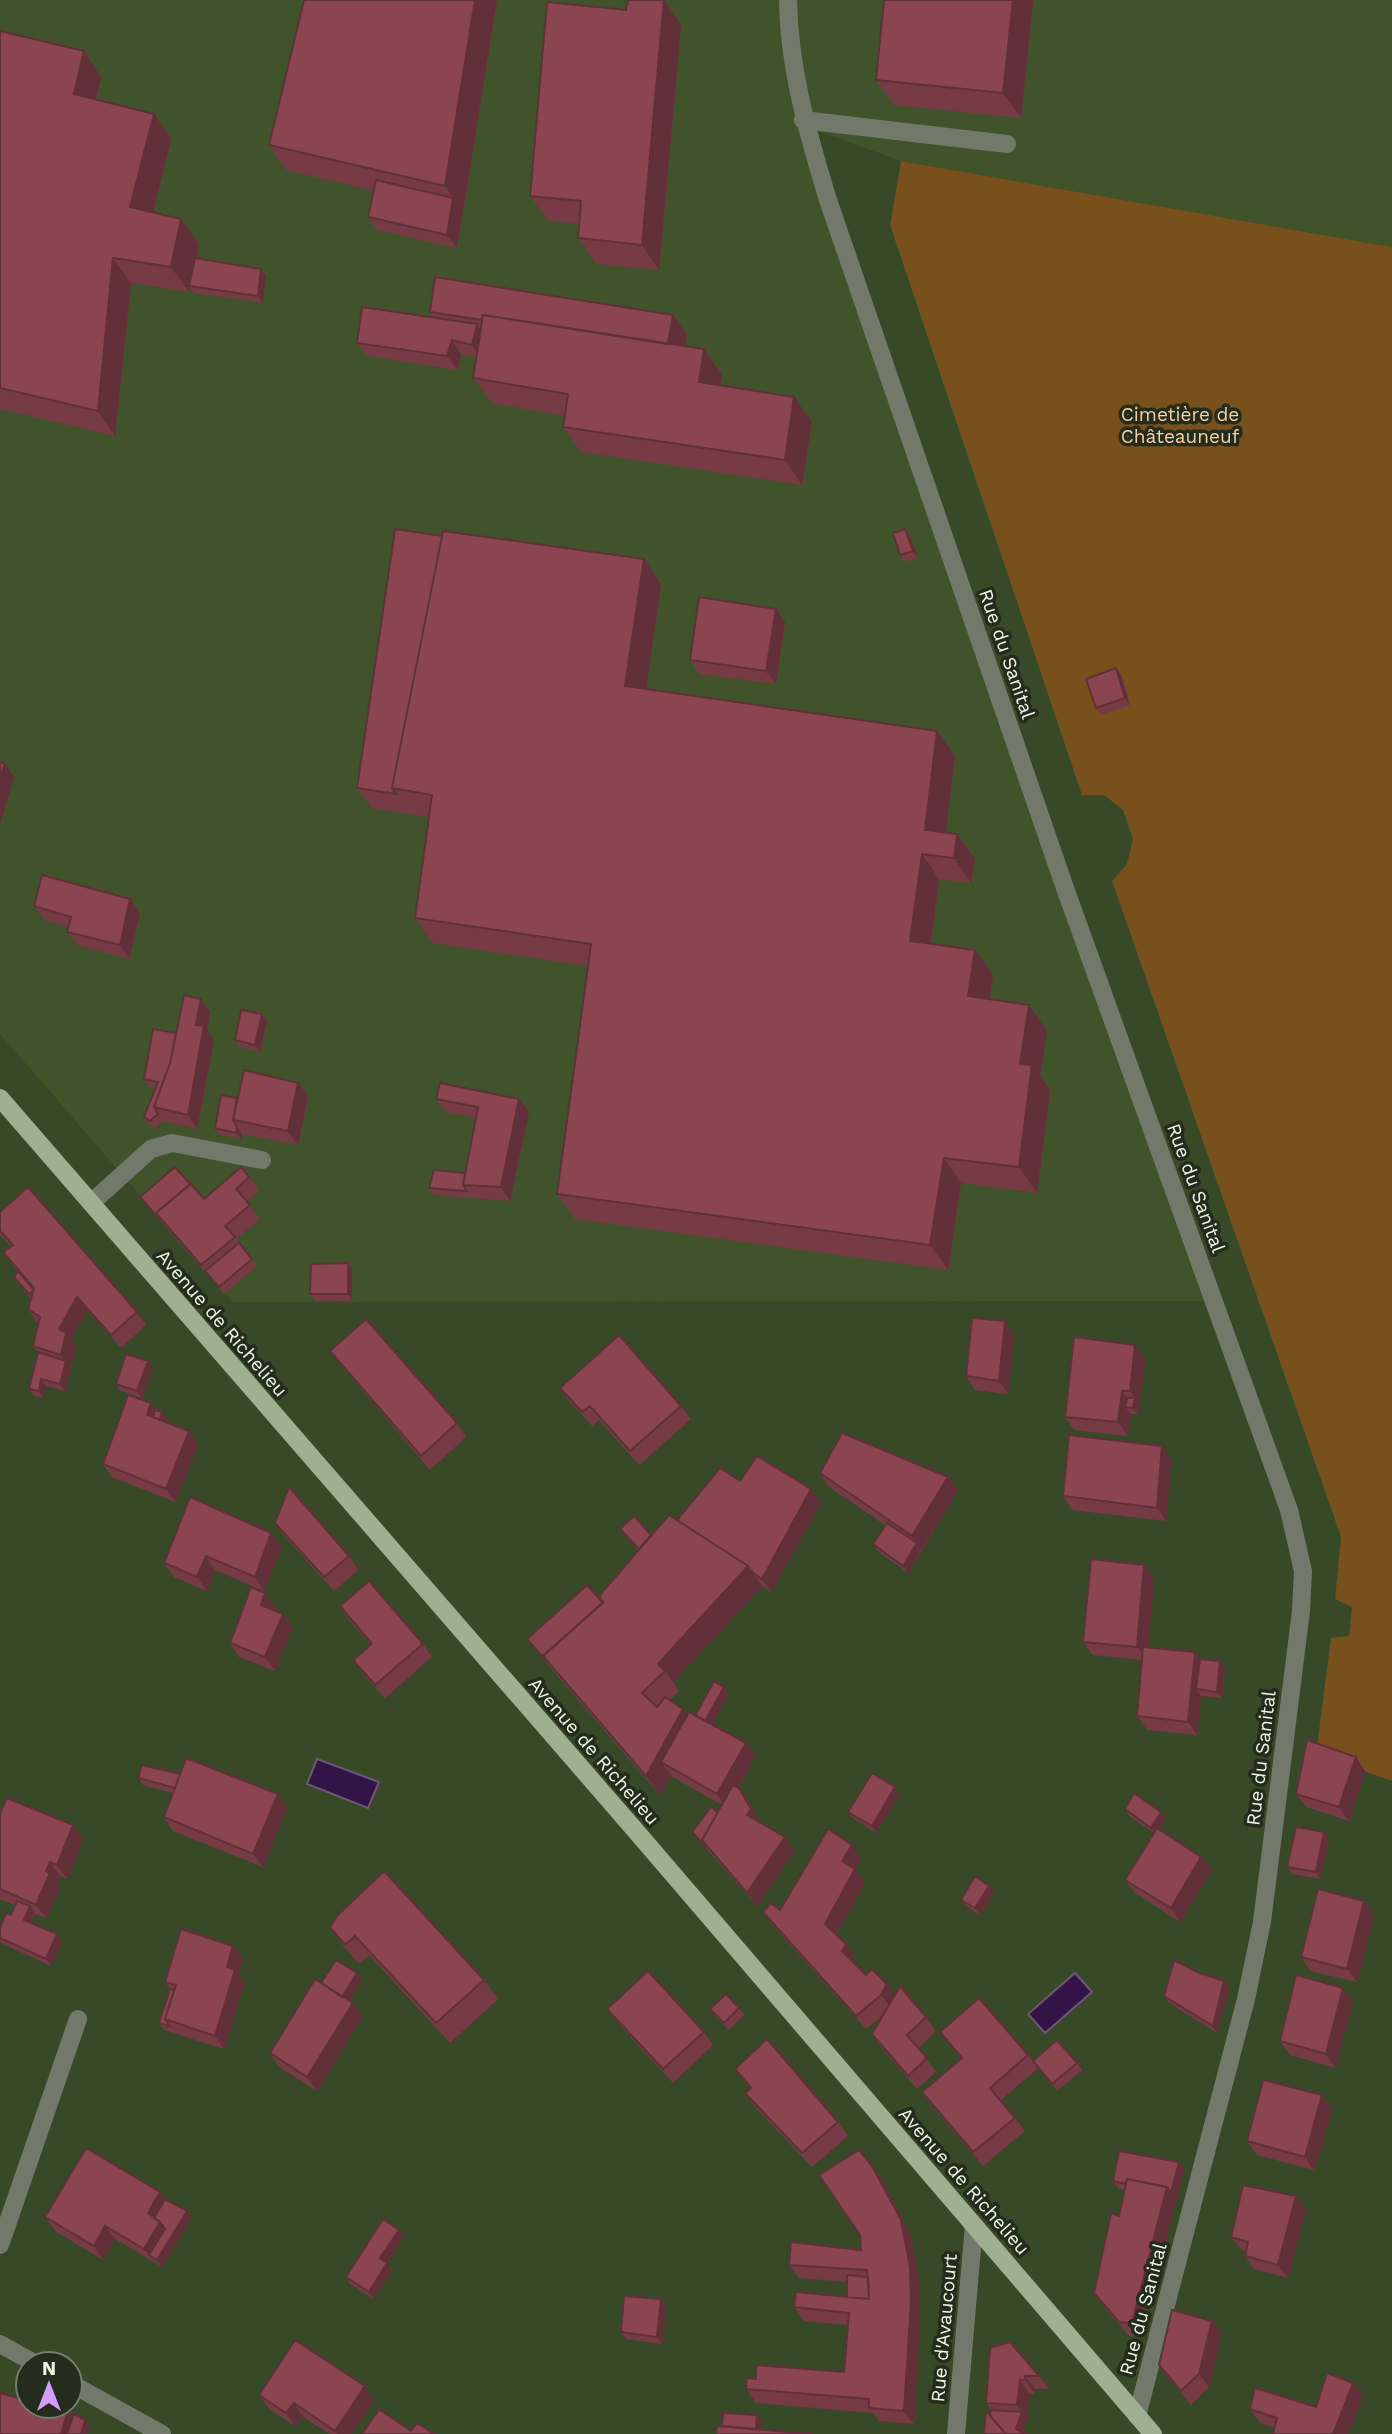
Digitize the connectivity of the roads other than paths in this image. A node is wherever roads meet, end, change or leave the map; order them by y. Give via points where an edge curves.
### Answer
1 (788, 0) edge
2 (803, 120) junction
3 (1007, 144) dead end
4 (0, 1098) edge
5 (262, 1160) dead end
6 (91, 1203) junction
7 (78, 2019) dead end
8 (974, 2225) junction
9 (0, 2245) edge
10 (84, 2391) edge
11 (1137, 2416) junction
12 (162, 2434) edge
13 (956, 2434) edge
14 (1153, 2434) edge

1 - 2 street, Rue du Sanital via 788,33
2 - 3 street
2 - 11 street, Rue du Sanital via 1065,888 1289,1510 1303,1572 1262,1923
4 - 6 main road, Avenue de Richelieu
5 - 6 street via 172,1143 151,1149
6 - 8 main road, Avenue de Richelieu
7 - 9 street
8 - 11 main road, Avenue de Richelieu
8 - 13 street, Rue d'Avaucourt
10 - 12 street
11 - 14 main road, Avenue de Richelieu

